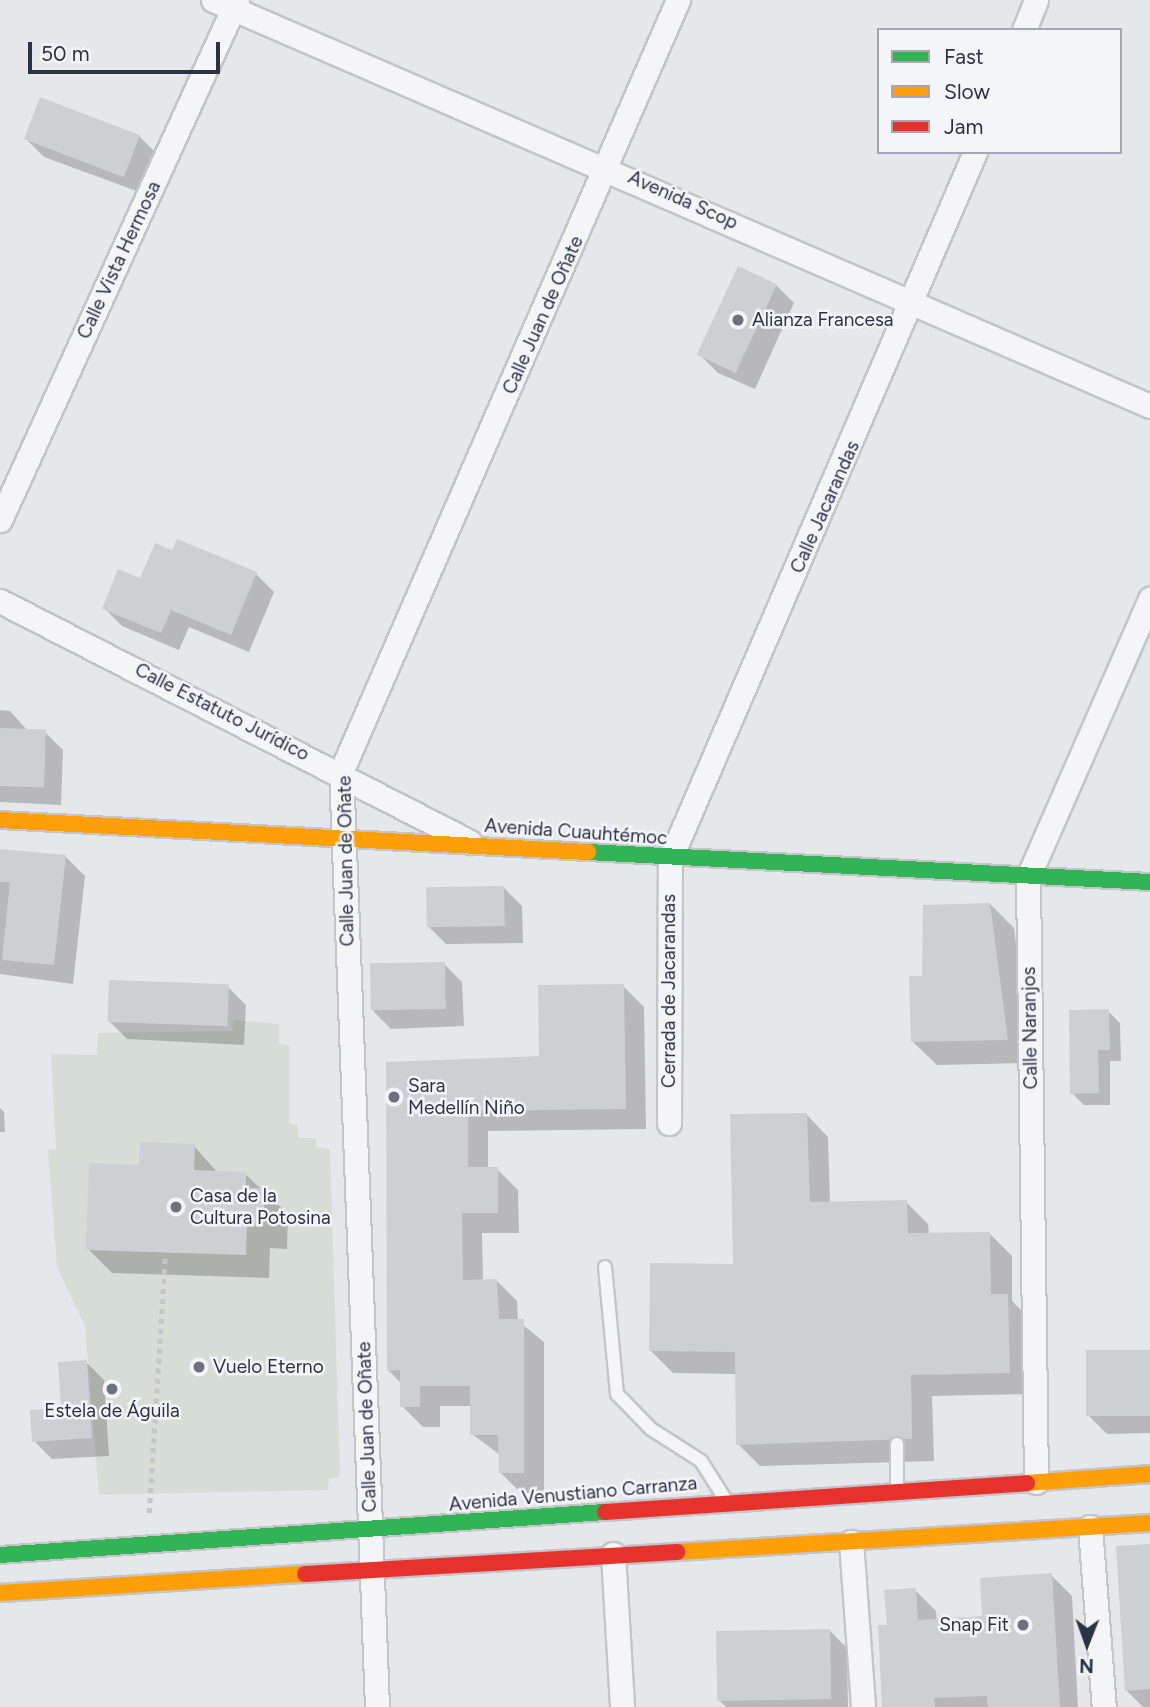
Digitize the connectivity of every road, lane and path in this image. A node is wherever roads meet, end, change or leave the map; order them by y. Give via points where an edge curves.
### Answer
1 (678, 0) edge
2 (1036, 0) edge
3 (228, 3) edge
4 (1025, 28) edge
5 (974, 154) edge
6 (609, 166) junction
7 (915, 304) junction
8 (1150, 406) edge
9 (0, 520) edge
10 (1150, 599) edge
11 (0, 601) edge
12 (341, 772) junction
13 (0, 820) edge
14 (344, 840) junction
15 (479, 847) junction
16 (670, 859) junction
17 (1028, 877) junction
18 (1150, 882) edge
19 (669, 1123) dead end
20 (165, 1257) dead end
21 (605, 1267) dead end
22 (897, 1444) dead end
23 (1150, 1474) edge
24 (1036, 1482) junction
25 (897, 1488) junction
26 (727, 1502) junction
27 (1150, 1523) edge
28 (1090, 1527) junction
29 (371, 1531) junction
30 (851, 1542) junction
31 (146, 1546) junction
32 (613, 1554) junction
33 (0, 1555) edge
34 (372, 1571) junction
35 (0, 1593) edge
36 (377, 1707) edge
37 (622, 1707) edge
38 (863, 1707) edge
39 (1104, 1707) edge

1 - 6 street, Calle Juan de Oñate
2 - 4 street
3 - 6 street, Avenida Scop
3 - 9 street, Calle Vista Hermosa
5 - 7 street, Calle Jacarandas
6 - 7 street, Avenida Scop
6 - 12 street, Calle Juan de Oñate
7 - 8 street, Avenida Scop
7 - 16 street, Calle Jacarandas
10 - 17 street, Calle Naranjos
11 - 12 street, Calle Estatuto Jurídico
12 - 14 street, Calle Juan de Oñate
12 - 15 street, Calle Estatuto Jurídico
13 - 14 main road, Avenida Cuauhtémoc
14 - 15 main road, Avenida Cuauhtémoc
14 - 29 street, Calle Juan de Oñate
15 - 16 main road, Avenida Cuauhtémoc
16 - 17 main road, Avenida Cuauhtémoc
16 - 19 street, Cerrada de Jacarandas
17 - 18 main road, Avenida Cuauhtémoc
17 - 24 street, Calle Naranjos
20 - 31 path
21 - 26 lane via 617,1394 651,1429 701,1461
22 - 25 lane
23 - 24 main road, Avenida Venustiano Carranza
24 - 25 main road, Avenida Venustiano Carranza
25 - 26 main road, Avenida Venustiano Carranza
26 - 29 main road, Avenida Venustiano Carranza
27 - 28 main road
28 - 30 main road
28 - 39 street
29 - 31 main road, Avenida Venustiano Carranza
29 - 34 street, Calle Juan de Oñate
30 - 32 main road
30 - 38 street
31 - 33 main road, Avenida Venustiano Carranza
32 - 34 main road
32 - 37 street
34 - 35 main road
34 - 36 street, Calle Juan de Oñate

